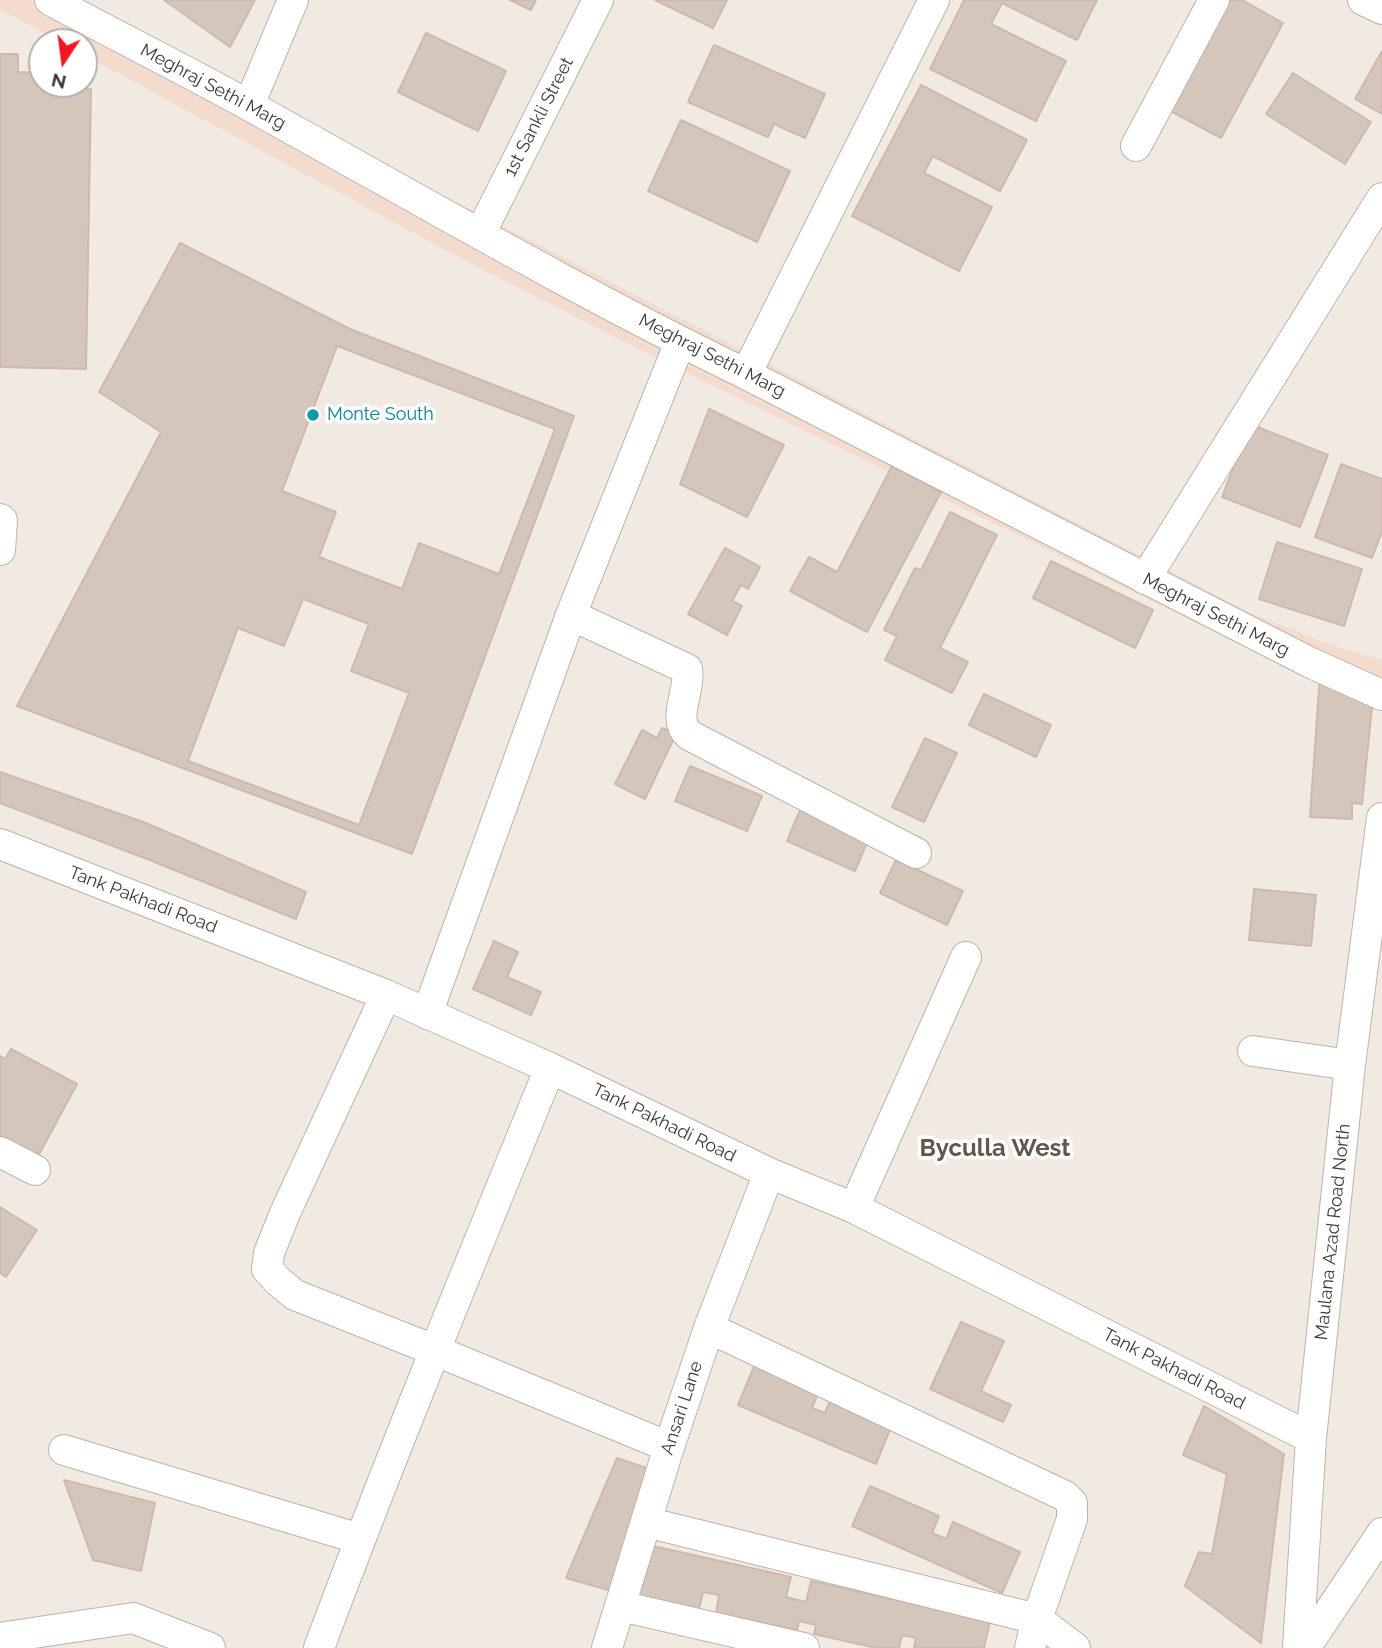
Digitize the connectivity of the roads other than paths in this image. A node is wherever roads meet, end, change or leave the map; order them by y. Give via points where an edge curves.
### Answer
1 (50, 0) edge
2 (293, 0) edge
3 (598, 0) edge
4 (934, 0) edge
5 (1214, 0) edge
6 (1363, 0) edge
7 (1382, 9) edge
8 (248, 105) junction
9 (1136, 146) dead end
10 (1382, 198) edge
11 (480, 234) junction
12 (680, 342) junction
13 (746, 373) junction
14 (0, 519) edge
15 (0, 550) edge
16 (1145, 579) junction
17 (571, 615) junction
18 (1382, 695) edge
19 (1382, 818) edge
20 (0, 844) edge
21 (916, 853) dead end
22 (966, 957) dead end
23 (386, 995) junction
24 (427, 1014) junction
25 (1253, 1051) dead end
26 (1350, 1065) junction
27 (550, 1068) junction
28 (0, 1153) edge
29 (35, 1170) dead end
30 (769, 1173) junction
31 (854, 1208) junction
32 (709, 1328) junction
33 (434, 1350) junction
34 (1311, 1438) junction
35 (669, 1447) junction
36 (64, 1450) dead end
37 (646, 1522) junction
38 (1382, 1533) edge
39 (360, 1539) junction
40 (620, 1606) junction
41 (1037, 1619) junction
42 (0, 1638) edge
43 (211, 1648) edge
44 (319, 1648) edge
45 (607, 1648) edge
46 (804, 1648) edge
47 (1030, 1648) edge
48 (1074, 1648) edge
49 (1298, 1648) edge
50 (1305, 1648) edge

1 - 8 street, Meghraj Sethi Marg
2 - 8 street
3 - 11 street, 1st Sankli Street
4 - 13 street
5 - 9 street
6 - 7 street
8 - 11 street, Meghraj Sethi Marg
10 - 16 street
11 - 12 street, Meghraj Sethi Marg
12 - 13 street, Meghraj Sethi Marg
12 - 17 street
13 - 16 street, Meghraj Sethi Marg
14 - 15 street
16 - 18 street, Meghraj Sethi Marg
17 - 21 street via 687,670 681,720 689,736
17 - 24 street
19 - 26 street, Maulana Azad Road North
20 - 23 street, Tank Pakhadi Road
22 - 31 street
23 - 24 street, Tank Pakhadi Road
23 - 33 street via 285,1213 267,1269 295,1295
24 - 27 street, Tank Pakhadi Road
25 - 26 street
26 - 34 street, Maulana Azad Road North
27 - 30 street, Tank Pakhadi Road
27 - 33 street
28 - 29 street
30 - 31 street, Tank Pakhadi Road
30 - 32 street, Ansari Lane
31 - 34 street, Tank Pakhadi Road
32 - 35 street, Ansari Lane
32 - 41 street via 1065,1496 1072,1503 1072,1519
33 - 35 street
33 - 39 street
34 - 49 street, Maulana Azad Road North
35 - 37 street, Ansari Lane
36 - 39 street
37 - 40 street, Ansari Lane
37 - 41 street
38 - 50 street
39 - 44 street
40 - 45 street, Ansari Lane
40 - 46 street
41 - 47 street
41 - 48 street
42 - 43 street via 133,1618

